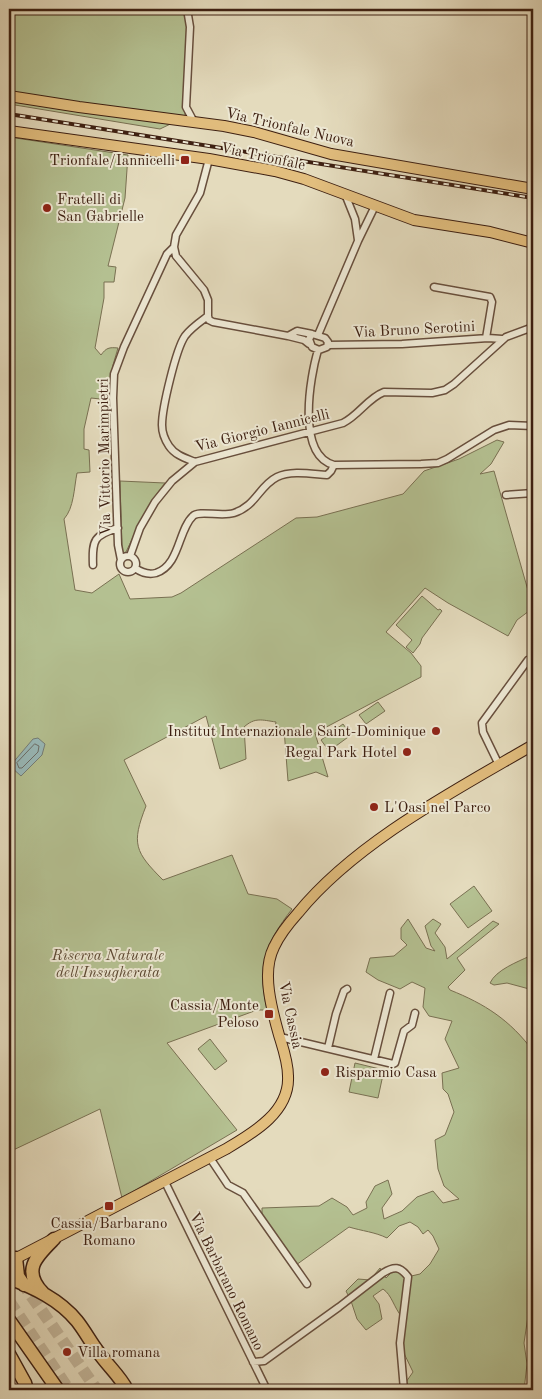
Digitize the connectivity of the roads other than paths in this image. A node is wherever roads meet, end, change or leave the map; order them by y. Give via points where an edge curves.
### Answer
1 (187, 9) edge
2 (9, 96) edge
3 (186, 107) junction
4 (169, 119) junction
5 (194, 122) junction
6 (9, 131) edge
7 (208, 159) junction
8 (533, 189) edge
9 (345, 194) junction
10 (375, 206) junction
11 (358, 241) junction
12 (533, 243) edge
13 (174, 247) junction
14 (434, 287) dead end
15 (208, 316) junction
16 (533, 327) edge
17 (315, 335) junction
18 (288, 336) junction
19 (486, 338) junction
20 (502, 339) junction
21 (310, 344) junction
22 (328, 345) junction
23 (318, 350) junction
24 (533, 426) edge
25 (311, 432) junction
26 (195, 462) junction
27 (334, 465) junction
28 (533, 492) edge
29 (506, 495) dead end
30 (118, 528) junction
31 (130, 556) junction
32 (121, 560) junction
33 (93, 564) dead end
34 (135, 568) junction
35 (528, 660) dead end
36 (533, 745) edge
37 (499, 765) junction
38 (347, 989) dead end
39 (390, 993) dead end
40 (415, 1012) dead end
41 (280, 1037) junction
42 (328, 1048) junction
43 (374, 1059) junction
44 (210, 1158) junction
45 (165, 1182) junction
46 (54, 1239) junction
47 (12, 1260) edge
48 (32, 1268) junction
49 (9, 1278) edge
50 (308, 1284) dead end
51 (24, 1285) junction
52 (44, 1293) junction
53 (9, 1320) edge
54 (9, 1354) edge
55 (254, 1362) junction
56 (27, 1390) edge
57 (58, 1390) edge
58 (127, 1390) edge
59 (267, 1390) edge
60 (404, 1390) edge

1 - 3 street via 190,27
2 - 4 main road, Via Trionfale Nuova
3 - 4 street
3 - 5 street
4 - 5 main road, Via Trionfale Nuova
5 - 8 main road, Via Trionfale Nuova via 254,132 331,154
6 - 7 main road, Via Trionfale
7 - 9 main road, Via Trionfale via 276,171
7 - 13 street via 199,196 176,235
9 - 10 main road, Via Trionfale
9 - 11 street via 358,226
10 - 11 street
10 - 12 main road, Via Trionfale via 422,222 490,232
11 - 17 street
13 - 15 street via 176,256 204,290
13 - 30 street, Via Vittorio Marimpietri via 167,254 114,374
14 - 19 street via 490,297
15 - 18 street via 213,322
15 - 26 street, Via Giorgio Iannicelli via 189,331 181,343 162,425 172,450
16 - 20 street, Via Giorgio Iannicelli
17 - 18 street via 296,331
17 - 21 street via 309,337
17 - 22 street via 326,339
18 - 21 street
19 - 20 street, Via Bruno Serotini
19 - 22 street, Via Bruno Serotini
20 - 25 street, Via Giorgio Iannicelli via 445,390 381,393 347,421
21 - 23 street
22 - 23 street
23 - 25 street via 309,390
24 - 27 street via 494,430 438,463
25 - 26 street, Via Giorgio Iannicelli
25 - 27 street via 318,455
26 - 31 street via 172,481 155,502
27 - 34 street via 327,475 277,477 249,505 236,512 194,515 166,567 150,574
28 - 29 street
30 - 32 street, Via Vittorio Marimpietri
30 - 33 street via 103,533 95,540
31 - 32 street
31 - 34 street via 136,560
32 - 34 street via 120,565 126,571
35 - 37 street via 482,722 483,732
36 - 37 main road, Via Cassia
37 - 41 main road, Via Cassia via 362,852 322,885 294,917 276,942 268,966 271,1002
38 - 42 street via 336,1014
39 - 43 street
40 - 43 street via 412,1025 404,1031 395,1063
41 - 42 street
41 - 44 main road, Via Cassia via 288,1078 282,1103 261,1126
42 - 43 street
44 - 45 main road, Via Cassia
44 - 50 street via 228,1185 242,1192
45 - 46 main road, Via Cassia
45 - 55 street, Via Barbarano Romano
46 - 47 main road, Via Cassia
46 - 48 highway via 34,1260
47 - 48 highway
47 - 51 highway
48 - 52 highway via 37,1285
49 - 51 highway
51 - 52 highway
52 - 58 highway via 76,1320
53 - 57 highway
54 - 56 highway
55 - 59 street, Via Barbarano Romano
55 - 60 street via 264,1361 383,1273 396,1268 403,1270 408,1277 400,1343

